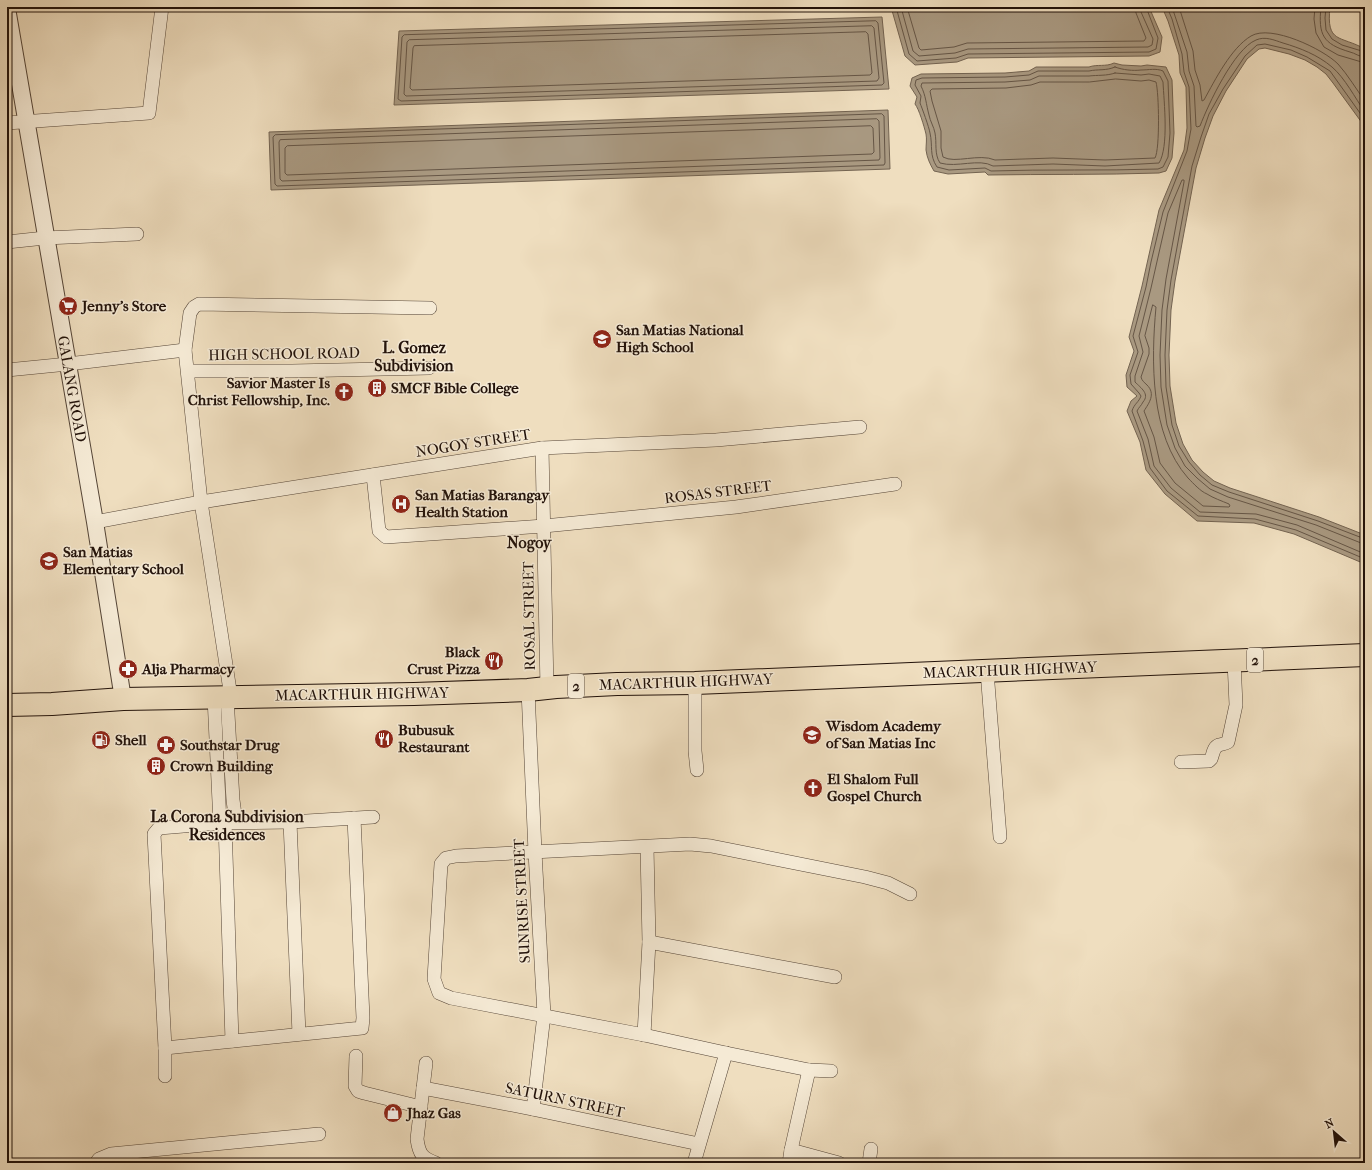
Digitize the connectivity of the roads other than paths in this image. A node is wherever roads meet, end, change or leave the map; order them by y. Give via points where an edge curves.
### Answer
1 (162, 7) edge
2 (7, 8) edge
3 (26, 122) junction
4 (7, 123) edge
5 (137, 234) dead end
6 (45, 238) junction
7 (7, 242) edge
8 (430, 308) dead end
9 (185, 350) junction
10 (68, 364) junction
11 (429, 368) dead end
12 (7, 370) edge
13 (188, 371) junction
14 (860, 427) dead end
15 (542, 448) junction
16 (373, 475) junction
17 (895, 484) dead end
18 (201, 502) junction
19 (95, 522) junction
20 (544, 526) junction
21 (1365, 655) edge
22 (1234, 661) junction
23 (987, 671) junction
24 (695, 683) junction
25 (537, 689) junction
26 (224, 697) junction
27 (123, 699) junction
28 (7, 706) edge
29 (1181, 762) dead end
30 (697, 770) dead end
31 (373, 817) dead end
32 (354, 818) junction
33 (227, 822) junction
34 (290, 822) junction
35 (1000, 837) dead end
36 (647, 847) junction
37 (535, 852) junction
38 (910, 894) dead end
39 (649, 942) junction
40 (835, 977) dead end
41 (544, 1015) junction
42 (299, 1034) junction
43 (644, 1035) junction
44 (232, 1041) junction
45 (165, 1048) junction
46 (726, 1054) junction
47 (356, 1056) dead end
48 (426, 1063) dead end
49 (809, 1070) junction
50 (831, 1071) dead end
51 (165, 1076) dead end
52 (423, 1088) junction
53 (421, 1107) junction
54 (533, 1109) junction
55 (319, 1134) dead end
56 (700, 1144) junction
57 (871, 1149) dead end
58 (790, 1157) edge
59 (96, 1163) edge
60 (436, 1163) edge
61 (694, 1163) edge
62 (838, 1163) edge
63 (869, 1163) edge

1 - 3 street via 149,113
2 - 3 street, GALANG ROAD
3 - 4 street
3 - 6 street, GALANG ROAD
5 - 6 street
6 - 7 street
6 - 10 street, GALANG ROAD
8 - 9 street via 199,304 190,313
9 - 10 street
9 - 13 street
10 - 12 street
10 - 19 street, GALANG ROAD
11 - 13 street, HIGH SCHOOL ROAD
13 - 18 street
14 - 15 street, NOGOY STREET via 716,440
15 - 16 street, NOGOY STREET
15 - 20 street, ROSAL STREET
16 - 18 street, NOGOY STREET
16 - 20 street, ROSAS STREET via 378,531 386,537
17 - 20 street, ROSAS STREET via 736,507
18 - 19 street, NOGOY STREET
18 - 26 street
19 - 27 street, GALANG ROAD
20 - 25 street, ROSAL STREET
21 - 22 highway, MACARTHUR HIGHWAY / 2
22 - 23 highway, MACARTHUR HIGHWAY / 2
22 - 29 street via 1236,705 1228,742 1217,745 1209,761
23 - 24 highway, MACARTHUR HIGHWAY / 2
23 - 35 street
24 - 25 highway, MACARTHUR HIGHWAY / 2
24 - 30 street
25 - 26 highway, MACARTHUR HIGHWAY / 2
25 - 37 street, SUNRISE STREET
26 - 27 highway, MACARTHUR HIGHWAY / 2
26 - 33 street
27 - 28 highway, MACARTHUR HIGHWAY / 2
31 - 32 street
32 - 34 street
32 - 42 street via 362,1028
33 - 34 street
33 - 44 street
33 - 45 street via 159,828 154,834
34 - 42 street
36 - 37 street
36 - 38 street via 690,844 711,846 864,877 888,883
36 - 39 street
37 - 41 street, SUNRISE STREET
37 - 41 street via 456,856 446,858 441,864 434,979 439,993 451,998
39 - 40 street
39 - 43 street
41 - 43 street
41 - 54 street, SUNRISE STREET
42 - 44 street
43 - 46 street
44 - 45 street
45 - 51 street
46 - 49 street
46 - 56 street
47 - 53 street via 355,1086 358,1090
48 - 52 street
49 - 50 street
49 - 58 street
52 - 53 street
52 - 54 street, SATURN STREET
53 - 60 street via 418,1150 426,1160
54 - 56 street, SATURN STREET
55 - 59 street via 111,1154
56 - 61 street
57 - 63 street
58 - 62 street

